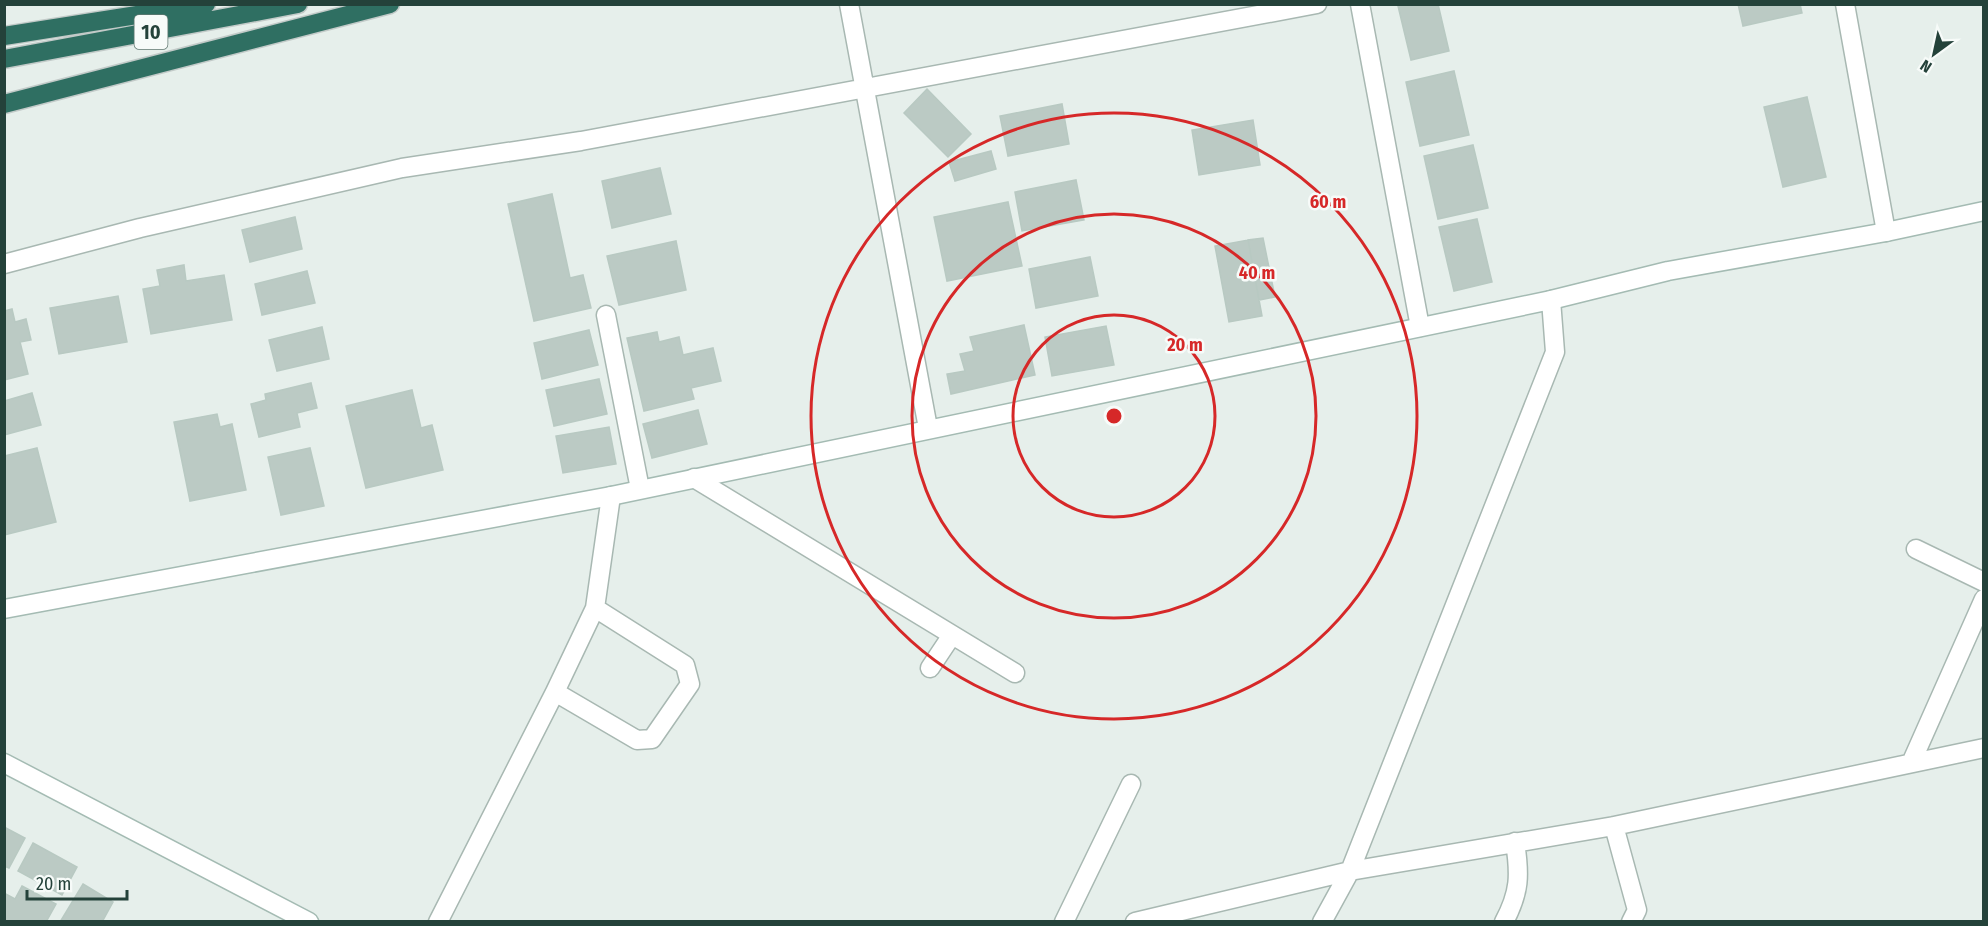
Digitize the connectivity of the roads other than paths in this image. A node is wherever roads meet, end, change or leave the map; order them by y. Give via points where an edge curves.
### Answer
1 (206, 4) edge
2 (298, 4) edge
3 (390, 4) edge
4 (849, 4) edge
5 (1317, 4) edge
6 (1360, 4) edge
7 (1845, 4) edge
8 (4, 36) edge
9 (4, 59) edge
10 (865, 88) junction
11 (4, 104) edge
12 (1983, 211) edge
13 (1886, 231) junction
14 (4, 264) edge
15 (1551, 300) junction
16 (606, 315) dead end
17 (1420, 327) junction
18 (928, 428) junction
19 (694, 478) junction
20 (640, 489) junction
21 (611, 496) junction
22 (1916, 549) dead end
23 (1983, 582) edge
24 (1983, 599) edge
25 (595, 608) junction
26 (4, 609) edge
27 (952, 635) junction
28 (930, 668) dead end
29 (1015, 673) dead end
30 (555, 692) junction
31 (1983, 748) edge
32 (1912, 761) junction
33 (4, 763) edge
34 (1131, 784) dead end
35 (1614, 826) junction
36 (1515, 842) junction
37 (1350, 871) junction
38 (309, 921) edge
39 (438, 921) edge
40 (1064, 921) edge
41 (1135, 921) edge
42 (1322, 921) edge
43 (1504, 921) edge
44 (1631, 921) edge

1 - 8 highway
2 - 9 highway, 10
3 - 11 highway
4 - 10 street
5 - 10 street
6 - 17 street
7 - 13 street
10 - 14 street via 581,141 402,168 140,228
10 - 18 street
12 - 13 street
13 - 15 street via 1668,271
15 - 17 street
15 - 37 street via 1556,352
16 - 20 street
17 - 18 street
18 - 19 street
19 - 20 street
19 - 27 street
20 - 21 street
21 - 25 street
21 - 26 street
22 - 23 street
24 - 32 street
25 - 30 street
25 - 30 street via 685,664 690,684 652,739 637,740
27 - 28 street
27 - 29 street
30 - 39 street
31 - 32 street
32 - 35 street
33 - 38 street
34 - 40 street
35 - 36 street
35 - 44 street via 1637,910
36 - 37 street
36 - 43 street via 1520,878
37 - 41 street
37 - 42 street

